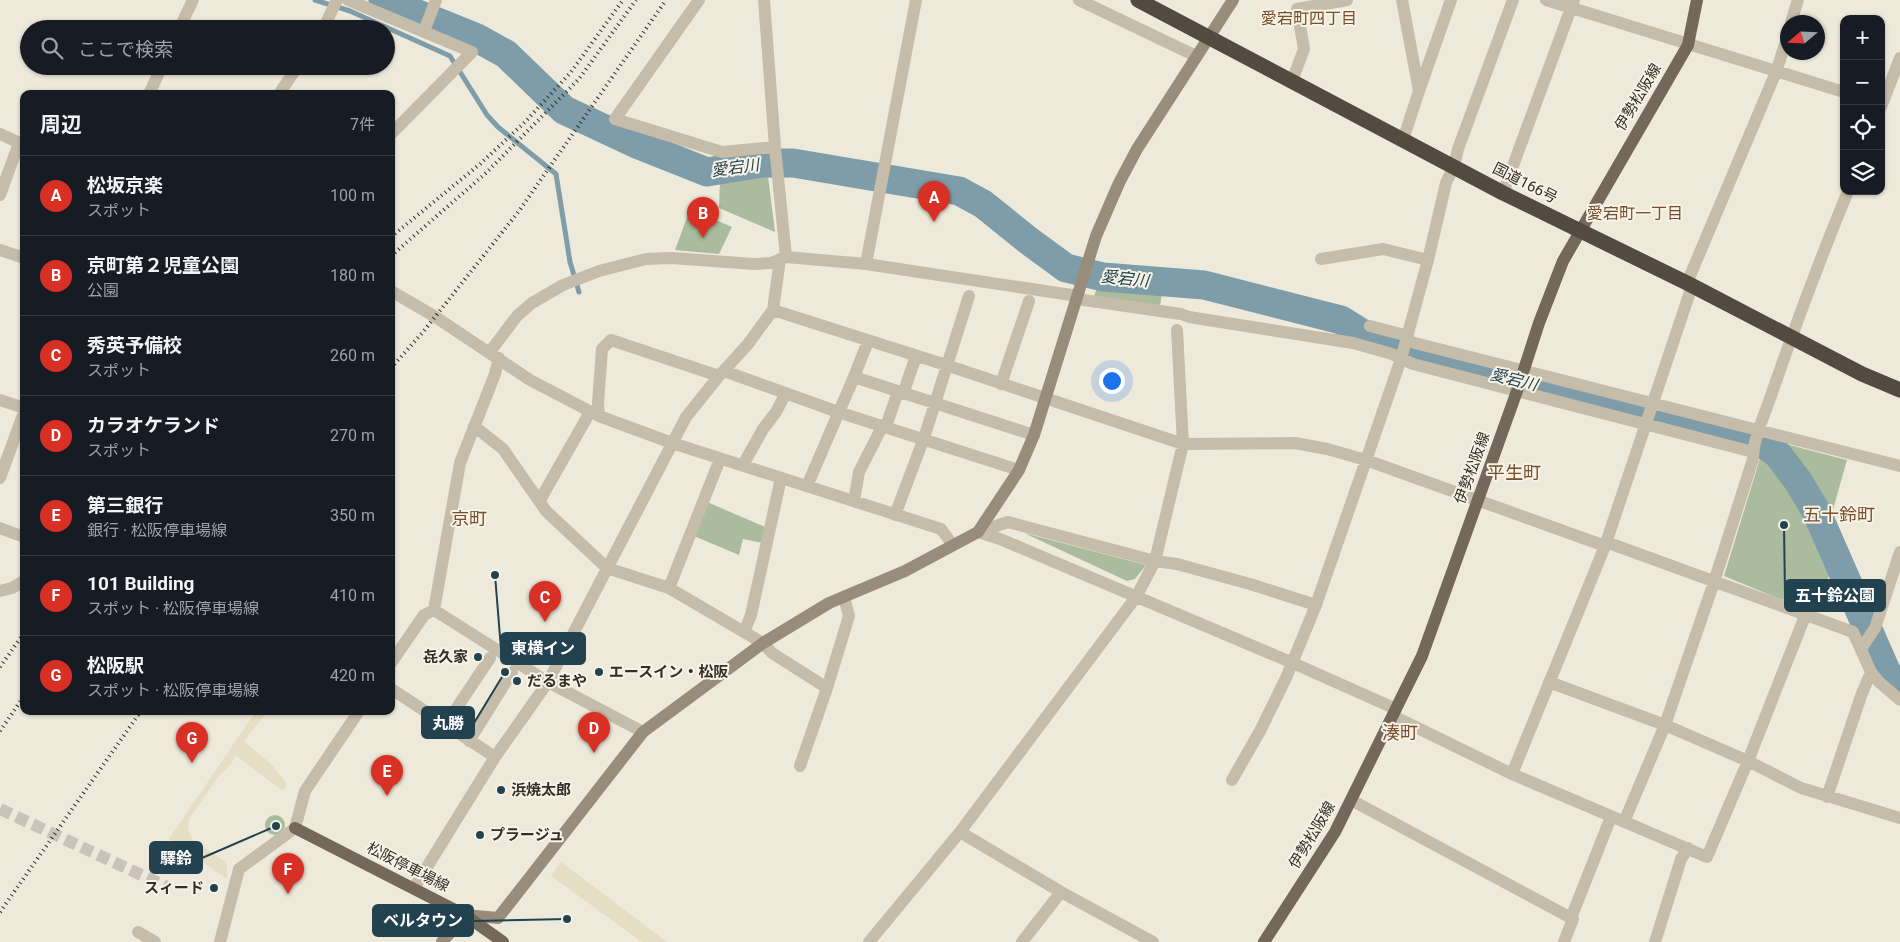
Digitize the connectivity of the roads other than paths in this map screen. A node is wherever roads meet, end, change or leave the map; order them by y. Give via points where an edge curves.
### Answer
1 (193, 0) edge
2 (337, 0) edge
3 (348, 0) edge
4 (699, 0) edge
5 (764, 0) edge
6 (916, 0) edge
7 (1079, 0) edge
8 (1138, 0) edge
9 (1233, 0) edge
10 (1347, 0) edge
11 (1402, 0) edge
12 (1451, 0) edge
13 (1513, 0) edge
14 (1546, 0) edge
15 (1697, 0) edge
16 (1798, 0) edge
17 (432, 3) edge
18 (1296, 4) edge
19 (1573, 4) edge
20 (1793, 15) edge
21 (183, 20) edge
22 (327, 20) edge
23 (424, 30) junction
24 (1209, 37) junction
25 (1688, 44) junction
26 (1196, 56) junction
27 (1900, 58) edge
28 (1780, 60) edge
29 (1776, 72) junction
30 (158, 75) edge
31 (292, 75) edge
32 (1292, 82) junction
33 (151, 90) edge
34 (282, 90) edge
35 (1419, 91) junction
36 (1840, 91) edge
37 (1885, 97) edge
38 (395, 130) edge
39 (0, 134) edge
40 (1403, 140) junction
41 (20, 144) edge
42 (20, 146) edge
43 (776, 151) junction
44 (1454, 166) junction
45 (1504, 193) junction
46 (0, 195) edge
47 (1846, 195) edge
48 (1580, 231) junction
49 (0, 250) edge
50 (20, 257) edge
51 (783, 258) junction
52 (1321, 259) dead end
53 (1428, 260) junction
54 (866, 264) junction
55 (1690, 284) junction
56 (395, 293) edge
57 (1079, 293) junction
58 (969, 296) dead end
59 (1028, 300) dead end
60 (773, 310) junction
61 (1370, 326) dead end
62 (1177, 330) dead end
63 (1791, 337) junction
64 (868, 340) junction
65 (1405, 347) junction
66 (494, 356) junction
67 (916, 356) junction
68 (946, 366) junction
69 (1524, 371) junction
70 (722, 374) junction
71 (854, 377) junction
72 (1001, 384) junction
73 (1517, 390) junction
74 (1900, 390) edge
75 (786, 393) junction
76 (900, 393) junction
77 (1044, 398) junction
78 (0, 400) edge
79 (1652, 403) junction
80 (934, 404) junction
81 (20, 408) edge
82 (838, 412) junction
83 (595, 414) junction
84 (20, 421) edge
85 (1646, 423) junction
86 (474, 426) junction
87 (884, 426) junction
88 (1759, 432) junction
89 (1034, 435) junction
90 (924, 438) junction
91 (672, 443) junction
92 (1183, 444) junction
93 (1753, 452) junction
94 (720, 459) junction
95 (1366, 460) junction
96 (743, 465) junction
97 (1900, 466) edge
98 (1019, 470) junction
99 (0, 478) edge
100 (781, 478) junction
101 (807, 486) junction
102 (540, 500) junction
103 (1477, 500) junction
104 (854, 501) junction
105 (895, 515) junction
106 (0, 528) edge
107 (978, 532) junction
108 (20, 536) edge
109 (1606, 544) junction
110 (953, 545) junction
111 (1900, 552) edge
112 (1155, 561) junction
113 (607, 568) junction
114 (1714, 582) junction
115 (20, 583) edge
116 (669, 588) junction
117 (0, 591) edge
118 (844, 597) junction
119 (1136, 597) junction
120 (1316, 605) junction
121 (434, 610) junction
122 (1805, 616) junction
123 (744, 632) junction
124 (763, 643) junction
125 (1861, 648) junction
126 (395, 657) edge
127 (490, 658) dead end
128 (1293, 664) junction
129 (512, 672) dead end
130 (1871, 672) junction
131 (548, 682) junction
132 (1549, 682) junction
133 (827, 688) junction
134 (395, 691) edge
135 (1900, 700) edge
136 (1395, 713) junction
137 (356, 715) edge
138 (446, 724) junction
139 (1665, 725) junction
140 (643, 732) junction
141 (470, 741) junction
142 (495, 757) junction
143 (1748, 762) junction
144 (800, 766) dead end
145 (1512, 774) junction
146 (1232, 780) dead end
147 (1827, 797) junction
148 (1351, 800) junction
149 (1611, 817) junction
150 (1900, 818) edge
151 (1624, 822) junction
152 (295, 828) junction
153 (960, 832) junction
154 (1688, 848) junction
155 (414, 888) junction
156 (1061, 892) junction
157 (466, 915) junction
158 (1571, 918) junction
159 (138, 932) dead end
160 (155, 942) edge
161 (220, 942) edge
162 (442, 942) edge
163 (503, 942) edge
164 (870, 942) edge
165 (1022, 942) edge
166 (1152, 942) edge
167 (1264, 942) edge
168 (1564, 942) edge
169 (1655, 942) edge

1 - 21 street
2 - 22 street
3 - 23 street
4 - 43 street via 615,119 722,152
5 - 43 street
6 - 54 street
7 - 26 street
8 - 24 highway, 国道166号
9 - 24 street
10 - 18 street
11 - 35 street
12 - 35 street
13 - 44 street
14 - 19 street
15 - 25 main road, 伊勢松阪線
16 - 20 street
17 - 23 street
18 - 32 street via 1304,49
19 - 25 street
19 - 45 street
23 - 38 street via 472,52
24 - 26 street
24 - 32 highway, 国道166号
25 - 29 street
25 - 48 main road, 伊勢松阪線
26 - 57 street via 1137,149 1119,184 1096,236
27 - 37 street
28 - 29 street
29 - 36 street
29 - 55 street
30 - 33 street
31 - 34 street
32 - 40 highway, 国道166号
35 - 40 street
39 - 41 street
40 - 44 highway, 国道166号
42 - 46 street
43 - 51 street
44 - 45 highway, 国道166号
44 - 53 street via 1446,182
45 - 48 highway, 国道166号
47 - 63 street
48 - 55 highway, 国道166号
48 - 69 main road, 伊勢松阪線 via 1563,261
49 - 50 street
51 - 54 street
51 - 60 street
51 - 66 street via 754,264 646,259 586,276 532,303 517,316
52 - 53 street via 1383,248
53 - 65 street
54 - 57 street
55 - 63 highway, 国道166号
55 - 79 street
56 - 66 street
57 - 65 street via 1189,317 1353,343 1392,354
57 - 77 street
58 - 68 street
59 - 72 street
60 - 64 street
60 - 70 street
61 - 65 street
62 - 92 street
63 - 74 highway, 国道166号
63 - 88 street
64 - 67 street
64 - 71 street
65 - 69 street
65 - 73 street via 1414,364
65 - 95 street
66 - 83 street via 530,380
66 - 86 street via 495,374
67 - 68 street
67 - 76 street
68 - 72 street
68 - 80 street
69 - 73 main road, 伊勢松阪線
69 - 79 street
70 - 75 street
70 - 83 street via 612,340 602,349
70 - 91 street via 686,417
71 - 76 street
71 - 82 street
72 - 77 street
73 - 85 street
73 - 103 main road, 伊勢松阪線
75 - 82 street
75 - 96 street
76 - 80 street
76 - 87 street
77 - 89 street
77 - 92 street
78 - 81 street
79 - 85 street
79 - 88 street
80 - 89 street
80 - 90 street
82 - 87 street
82 - 101 street
83 - 91 street
83 - 102 street
84 - 99 street
85 - 93 street
85 - 109 street
86 - 102 street via 503,449
86 - 121 street via 460,463
87 - 90 street
87 - 104 street via 860,472
88 - 93 street
88 - 97 street
89 - 98 street
90 - 98 street
90 - 105 street
91 - 94 street
91 - 113 street
92 - 95 street via 1295,443
92 - 112 street
93 - 114 street
94 - 96 street
94 - 116 street
95 - 103 street
95 - 120 street
96 - 100 street
98 - 107 street
100 - 101 street
100 - 123 street via 751,615
101 - 104 street
102 - 113 street via 546,510
103 - 109 street
103 - 136 main road, 伊勢松阪線 via 1422,656
104 - 105 street
105 - 110 street via 941,529
106 - 108 street
107 - 110 street
107 - 112 street via 1008,522
107 - 119 street
109 - 114 street
109 - 132 street
110 - 118 street via 906,571
111 - 125 street via 1875,628
112 - 119 street
112 - 120 street via 1186,566
113 - 116 street
113 - 131 street
114 - 122 street
114 - 139 street
115 - 117 street
116 - 123 street
118 - 124 street
118 - 133 street via 849,616
119 - 128 street
119 - 153 street
120 - 128 street
121 - 126 street via 424,615
121 - 131 street
122 - 125 street via 1853,632
122 - 143 street
123 - 124 street
124 - 133 street
124 - 140 street
125 - 130 street
127 - 138 street
128 - 136 street
128 - 146 street
129 - 141 street
130 - 135 street
130 - 147 street
131 - 140 street
131 - 142 street
132 - 139 street
132 - 145 street
133 - 144 street
134 - 138 street
136 - 145 street
136 - 148 main road, 伊勢松阪線
137 - 152 street via 305,791
138 - 141 street
139 - 143 street
139 - 151 street
140 - 157 street via 498,918
141 - 142 street
142 - 155 street
143 - 147 street
143 - 154 street via 1707,857
145 - 149 street
147 - 150 street
148 - 158 street
148 - 167 main road, 伊勢松阪線 via 1335,832
149 - 151 street
149 - 158 street
151 - 154 street
152 - 155 main road, 松阪停車場線
152 - 161 street via 239,869
153 - 156 street
153 - 164 street
154 - 169 street via 1681,859
155 - 157 main road, 松阪停車場線
156 - 165 street
156 - 166 street
157 - 162 street
157 - 163 main road, 松阪停車場線
158 - 168 street
159 - 160 street

